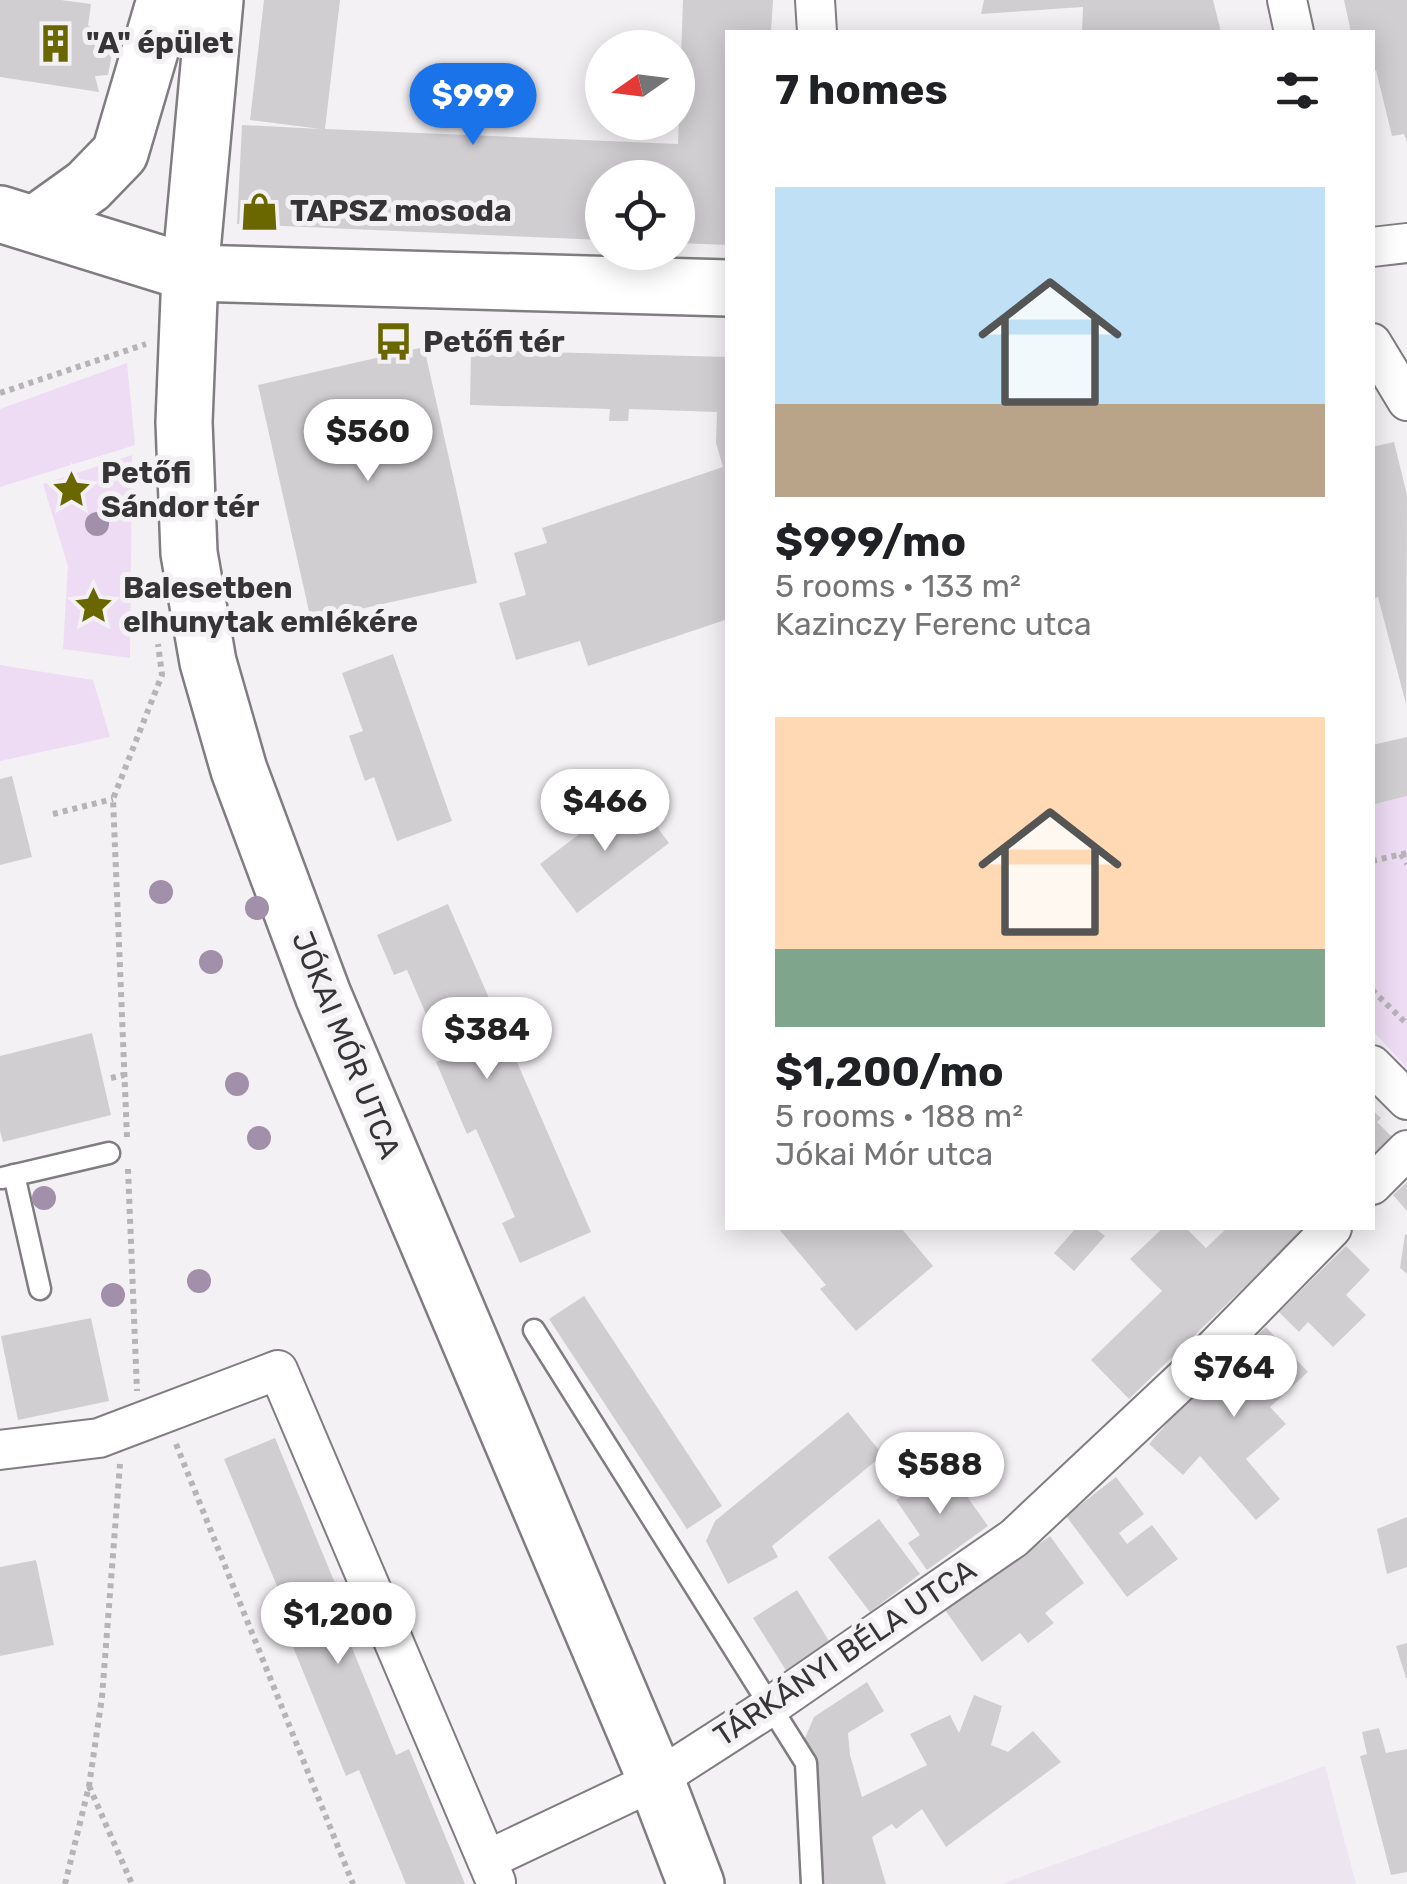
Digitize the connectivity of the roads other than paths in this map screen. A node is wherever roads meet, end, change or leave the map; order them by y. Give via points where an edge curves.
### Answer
1 (165, 0) edge
2 (215, 0) edge
3 (815, 0) edge
4 (1287, 0) edge
5 (817, 30) edge
6 (1294, 30) edge
7 (18, 219) edge
8 (1407, 243) edge
9 (1375, 248) edge
10 (190, 273) junction
11 (725, 288) edge
12 (1375, 348) edge
13 (1407, 401) edge
14 (1375, 1068) edge
15 (1407, 1100) edge
16 (1407, 1150) edge
17 (109, 1152) dead end
18 (7, 1176) edge
19 (1375, 1183) edge
20 (1330, 1230) edge
21 (40, 1289) dead end
22 (534, 1330) dead end
23 (0, 1450) edge
24 (771, 1706) junction
25 (656, 1780) junction
26 (492, 1872) edge
27 (696, 1884) edge
28 (812, 1884) edge

1 - 7 street via 120,153 88,186
2 - 10 street, JÓKAI MÓR UTCA
3 - 5 street
4 - 6 street
7 - 10 street
8 - 9 street
10 - 11 street
10 - 25 street, JÓKAI MÓR UTCA via 184,422 189,553 208,662 238,770 323,995
12 - 13 street
14 - 15 street
16 - 19 street
17 - 18 lane
18 - 21 lane
20 - 24 street, TÁRKÁNYI BÉLA UTCA via 1014,1538
22 - 24 lane
23 - 26 street via 99,1438 278,1370
24 - 25 street, TÁRKÁNYI BÉLA UTCA
24 - 28 lane via 806,1763
25 - 26 street, TÁRKÁNYI BÉLA UTCA
25 - 27 street, JÓKAI MÓR UTCA

